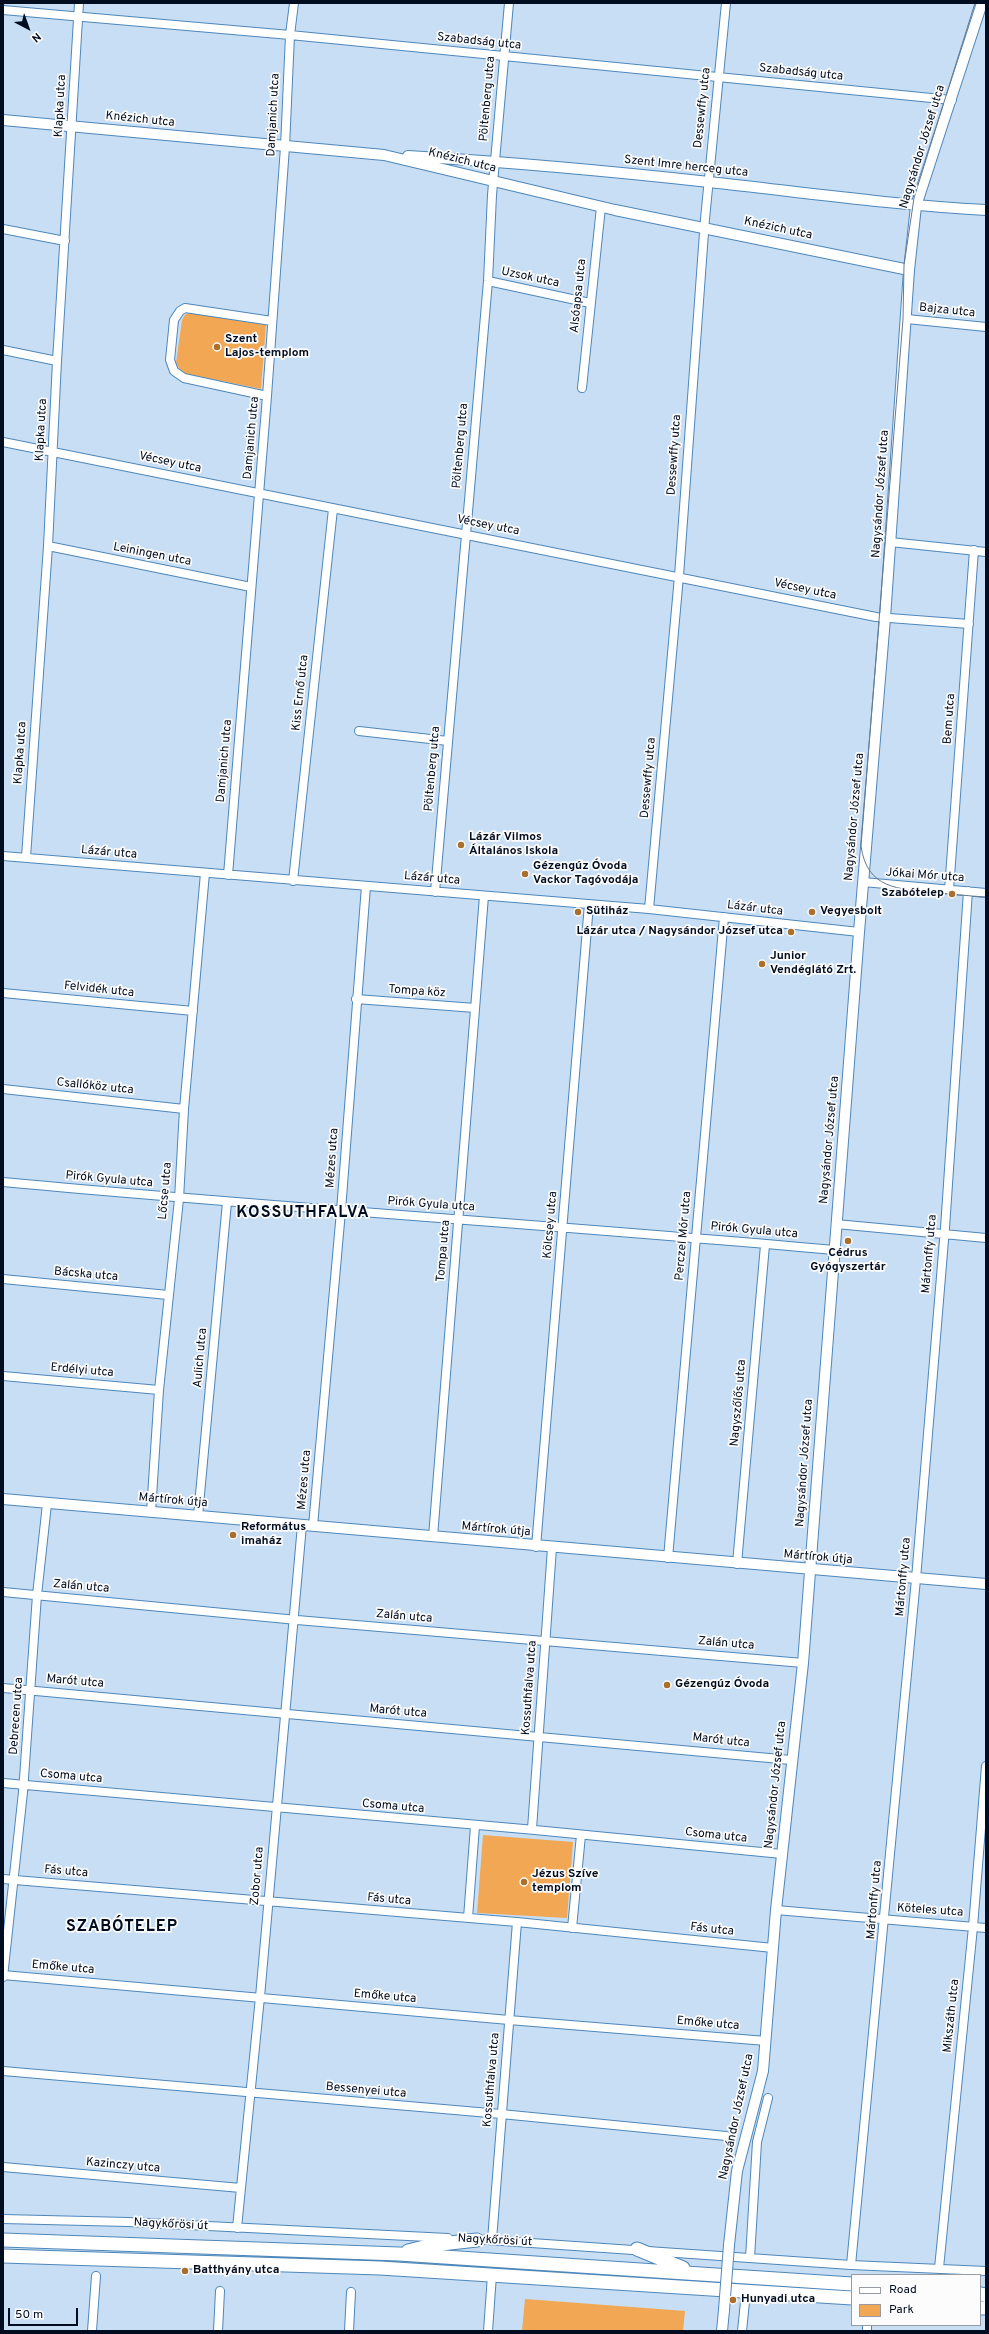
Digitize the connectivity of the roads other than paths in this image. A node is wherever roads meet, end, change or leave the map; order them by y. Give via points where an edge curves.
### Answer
1 (80, 3) edge
2 (294, 3) edge
3 (509, 3) edge
4 (726, 3) edge
5 (982, 3) edge
6 (3, 10) edge
7 (78, 16) junction
8 (290, 35) junction
9 (504, 57) junction
10 (719, 77) junction
11 (952, 100) junction
12 (3, 120) edge
13 (72, 126) junction
14 (285, 147) junction
15 (384, 155) junction
16 (495, 161) junction
17 (494, 182) junction
18 (708, 182) junction
19 (916, 206) junction
20 (600, 207) junction
21 (986, 210) edge
22 (705, 227) junction
23 (3, 229) edge
24 (65, 241) junction
25 (909, 270) junction
26 (488, 281) junction
27 (590, 303) junction
28 (906, 319) junction
29 (272, 321) junction
30 (986, 327) edge
31 (3, 350) edge
32 (57, 361) junction
33 (582, 388) dead end
34 (267, 396) junction
35 (3, 442) edge
36 (54, 452) junction
37 (259, 494) junction
38 (333, 509) junction
39 (465, 533) junction
40 (890, 542) junction
41 (48, 546) junction
42 (974, 550) junction
43 (986, 552) edge
44 (679, 576) junction
45 (251, 587) junction
46 (886, 618) junction
47 (969, 624) junction
48 (359, 731) dead end
49 (448, 741) junction
50 (3, 856) edge
51 (26, 858) junction
52 (204, 873) junction
53 (228, 875) junction
54 (293, 881) junction
55 (863, 882) junction
56 (366, 886) junction
57 (949, 890) junction
58 (968, 891) junction
59 (435, 892) junction
60 (986, 893) edge
61 (484, 896) junction
62 (589, 904) junction
63 (649, 909) junction
64 (724, 917) junction
65 (859, 932) junction
66 (3, 992) edge
67 (356, 999) junction
68 (475, 1008) junction
69 (193, 1011) junction
70 (3, 1089) edge
71 (184, 1108) junction
72 (3, 1182) edge
73 (179, 1199) junction
74 (227, 1202) junction
75 (341, 1211) junction
76 (458, 1219) junction
77 (836, 1224) junction
78 (563, 1226) junction
79 (944, 1234) junction
80 (696, 1238) junction
81 (986, 1238) edge
82 (765, 1245) junction
83 (834, 1250) junction
84 (3, 1279) edge
85 (168, 1295) junction
86 (3, 1376) edge
87 (159, 1390) junction
88 (3, 1500) edge
89 (47, 1504) junction
90 (151, 1512) junction
91 (198, 1516) junction
92 (302, 1526) junction
93 (313, 1526) junction
94 (433, 1537) junction
95 (536, 1547) junction
96 (552, 1548) junction
97 (668, 1558) junction
98 (737, 1564) junction
99 (809, 1570) junction
100 (916, 1579) junction
101 (986, 1584) edge
102 (3, 1592) edge
103 (37, 1595) junction
104 (292, 1619) junction
105 (546, 1641) junction
106 (803, 1662) junction
107 (3, 1688) edge
108 (31, 1690) junction
109 (284, 1714) junction
110 (539, 1735) junction
111 (791, 1760) junction
112 (986, 1766) edge
113 (3, 1783) edge
114 (24, 1785) junction
115 (276, 1808) junction
116 (475, 1826) junction
117 (532, 1830) junction
118 (581, 1835) junction
119 (782, 1854) junction
120 (3, 1879) edge
121 (15, 1880) junction
122 (268, 1902) junction
123 (776, 1910) junction
124 (468, 1918) junction
125 (885, 1920) junction
126 (517, 1922) junction
127 (973, 1926) junction
128 (572, 1928) junction
129 (986, 1928) edge
130 (773, 1948) junction
131 (3, 1976) edge
132 (260, 1997) junction
133 (509, 2020) junction
134 (766, 2041) junction
135 (3, 2071) edge
136 (251, 2093) junction
137 (768, 2098) dead end
138 (501, 2114) junction
139 (726, 2136) dead end
140 (3, 2167) edge
141 (241, 2188) junction
142 (3, 2219) edge
143 (237, 2228) junction
144 (3, 2240) edge
145 (476, 2240) junction
146 (492, 2240) junction
147 (637, 2249) junction
148 (399, 2254) junction
149 (3, 2256) edge
150 (750, 2258) junction
151 (852, 2265) junction
152 (939, 2268) junction
153 (986, 2270) edge
154 (694, 2272) junction
155 (492, 2275) junction
156 (96, 2276) dead end
157 (851, 2284) edge
158 (220, 2291) dead end
159 (351, 2292) dead end
160 (746, 2292) junction
161 (851, 2298) edge
162 (92, 2331) edge
163 (218, 2331) edge
164 (348, 2331) edge
165 (488, 2331) edge
166 (722, 2331) edge
167 (742, 2331) edge

1 - 7 street, Klapka utca
2 - 8 street, Damjanich utca
3 - 9 street, Pöltenberg utca
4 - 10 street, Dessewffy utca
5 - 11 street, Nagysándor József utca
6 - 7 street, Szabadság utca
7 - 8 street, Szabadság utca
7 - 13 street, Klapka utca
8 - 9 street, Szabadság utca
8 - 14 street, Damjanich utca
9 - 10 street, Szabadság utca
9 - 16 street, Pöltenberg utca
10 - 11 street, Szabadság utca
10 - 18 street, Dessewffy utca
11 - 19 street, Nagysándor József utca
12 - 13 street, Knézich utca
13 - 14 street, Knézich utca
13 - 24 street, Klapka utca
14 - 15 street, Knézich utca
14 - 29 street, Damjanich utca
15 - 16 street, Szent Imre herceg utca
15 - 17 street, Knézich utca
16 - 17 street, Pöltenberg utca
16 - 18 street, Szent Imre herceg utca
17 - 20 street, Knézich utca
17 - 26 street, Pöltenberg utca
18 - 19 street, Szent Imre herceg utca
18 - 22 street, Dessewffy utca
19 - 21 street, Szent Imre herceg utca
19 - 25 street, Nagysándor József utca
20 - 22 street, Knézich utca
20 - 27 street, Alsóapsa utca
22 - 25 street, Knézich utca
22 - 44 street, Dessewffy utca
23 - 24 street
24 - 32 street, Klapka utca
25 - 28 street, Nagysándor József utca
26 - 27 street, Uzsok utca
26 - 39 street, Pöltenberg utca
27 - 33 street, Alsóapsa utca
28 - 30 street, Bajza utca
28 - 40 street, Nagysándor József utca
29 - 34 street, Damjanich utca
29 - 34 street via 185,308 174,320 170,360 174,371 184,378
31 - 32 street
32 - 36 street, Klapka utca
34 - 37 street, Damjanich utca
35 - 36 street, Vécsey utca
36 - 37 street, Vécsey utca
36 - 41 street, Klapka utca
37 - 38 street, Vécsey utca
37 - 45 street, Damjanich utca
38 - 39 street, Vécsey utca
38 - 54 street, Kiss Ernő utca
39 - 44 street, Vécsey utca
39 - 49 street, Pöltenberg utca
40 - 42 street
40 - 46 street, Nagysándor József utca
41 - 45 street, Leiningen utca
41 - 51 street, Klapka utca
42 - 43 street
42 - 47 street, Bem utca
44 - 46 street, Vécsey utca
44 - 63 street, Dessewffy utca
45 - 53 street, Damjanich utca
46 - 47 street, Vécsey utca
46 - 55 street, Nagysándor József utca
47 - 57 street, Bem utca
48 - 49 street
49 - 59 street, Pöltenberg utca
50 - 51 street, Lázár utca
51 - 52 street, Lázár utca
52 - 53 street, Lázár utca
52 - 69 street, Lőcse utca
53 - 54 street, Lázár utca
54 - 56 street, Lázár utca
55 - 57 street, Jókai Mór utca
55 - 65 street, Nagysándor József utca
56 - 59 street, Lázár utca
56 - 67 street, Mézes utca
57 - 58 street, Jókai Mór utca
58 - 60 street, Jókai Mór utca
58 - 79 street, Mártonffy utca
59 - 61 street, Lázár utca
61 - 62 street, Lázár utca
61 - 68 street, Tompa utca
62 - 63 street, Lázár utca
62 - 78 street, Kölcsey utca
63 - 64 street, Lázár utca
64 - 65 street, Lázár utca
64 - 80 street, Perczel Mór utca
65 - 77 street, Nagysándor József utca
66 - 69 street, Felvidék utca
67 - 68 street, Tompa köz
67 - 75 street, Mézes utca
68 - 76 street, Tompa utca
69 - 71 street, Lőcse utca
70 - 71 street, Csallóköz utca
71 - 73 street, Lőcse utca
72 - 73 street, Pirók Gyula utca
73 - 74 street, Pirók Gyula utca
73 - 85 street, Lőcse utca
74 - 75 street, Pirók Gyula utca
74 - 91 street, Aulich utca
75 - 76 street, Pirók Gyula utca
75 - 93 street, Mézes utca
76 - 78 street, Pirók Gyula utca
76 - 94 street, Tompa utca
77 - 79 street
77 - 83 street, Nagysándor József utca
78 - 80 street, Pirók Gyula utca
78 - 95 street, Kölcsey utca
79 - 81 street
79 - 100 street, Mártonffy utca
80 - 82 street, Pirók Gyula utca
80 - 97 street, Perczel Mór utca
82 - 83 street, Pirók Gyula utca
82 - 98 street, Nagyszőlős utca
83 - 99 street, Nagysándor József utca
84 - 85 street, Bácska utca
85 - 87 street, Lőcse utca
86 - 87 street, Erdélyi utca
87 - 90 street, Lőcse utca
88 - 89 street, Mártírok útja
89 - 90 street, Mártírok útja
89 - 103 street, Debrecen utca
90 - 91 street, Mártírok útja
91 - 92 street, Mártírok útja
92 - 93 street, Mártírok útja
92 - 104 street, Zobor utca
93 - 94 street, Mártírok útja
94 - 95 street, Mártírok útja
95 - 96 street, Mártírok útja
96 - 97 street, Mártírok útja
96 - 105 street, Kossuthfalva utca
97 - 98 street, Mártírok útja
98 - 99 street, Mártírok útja
99 - 100 street, Mártírok útja
99 - 106 street, Nagysándor József utca
100 - 101 street, Mártírok útja
100 - 125 street, Mártonffy utca
102 - 103 street, Zalán utca
103 - 104 street, Zalán utca
103 - 108 street, Debrecen utca
104 - 105 street, Zalán utca
104 - 109 street, Zobor utca
105 - 106 street, Zalán utca
105 - 110 street, Kossuthfalva utca
106 - 111 street, Nagysándor József utca
107 - 108 street, Marót utca
108 - 109 street, Marót utca
108 - 114 street, Debrecen utca
109 - 110 street, Marót utca
109 - 115 street, Zobor utca
110 - 111 street, Marót utca
110 - 117 street, Kossuthfalva utca
111 - 119 street, Nagysándor József utca
112 - 127 street, Mikszáth utca
113 - 114 street, Csoma utca
114 - 115 street, Csoma utca
114 - 121 street, Debrecen utca
115 - 116 street, Csoma utca
115 - 122 street, Zobor utca
116 - 117 street, Csoma utca
116 - 124 street
117 - 118 street, Csoma utca
118 - 119 street, Csoma utca
118 - 128 street
119 - 123 street, Nagysándor József utca
120 - 121 street, Fás utca
121 - 122 street, Fás utca
121 - 131 street, Debrecen utca
122 - 124 street, Fás utca
122 - 132 street, Zobor utca
123 - 125 street, Köteles utca
123 - 130 street, Nagysándor József utca
124 - 126 street, Fás utca
125 - 127 street, Köteles utca
125 - 151 street, Mártonffy utca
126 - 128 street, Fás utca
126 - 133 street, Kossuthfalva utca
127 - 129 street, Köteles utca
127 - 152 street, Mikszáth utca
128 - 130 street, Fás utca
130 - 134 street, Nagysándor József utca
131 - 132 street, Emőke utca
132 - 133 street, Emőke utca
132 - 136 street, Zobor utca
133 - 134 street, Emőke utca
133 - 138 street, Kossuthfalva utca
134 - 166 street, Nagysándor József utca, bridge via 763,2071 737,2171
135 - 136 street, Bessenyei utca
136 - 138 street, Bessenyei utca
136 - 141 street, Zobor utca
137 - 150 street via 758,2142
138 - 139 street, Bessenyei utca
138 - 146 street, Kossuthfalva utca
140 - 141 street, Kazinczy utca
141 - 143 street, Zobor utca
142 - 143 street, Nagykőrösi út
143 - 145 street, Nagykőrösi út
144 - 148 main road, Nagykőrösi út
145 - 146 street, Nagykőrösi út
145 - 148 main road via 427,2246
146 - 147 street, Nagykőrösi út
147 - 150 street, Nagykőrösi út
147 - 154 main road
148 - 154 main road, Nagykőrösi út
149 - 155 main road via 373,2268
150 - 151 street, Nagykőrösi út
151 - 152 street, Nagykőrösi út
152 - 153 street, Nagykőrösi út
154 - 157 main road, Nagykőrösi út
155 - 160 main road
155 - 165 street
156 - 162 street
158 - 163 street
159 - 164 street
160 - 161 main road
160 - 167 street

